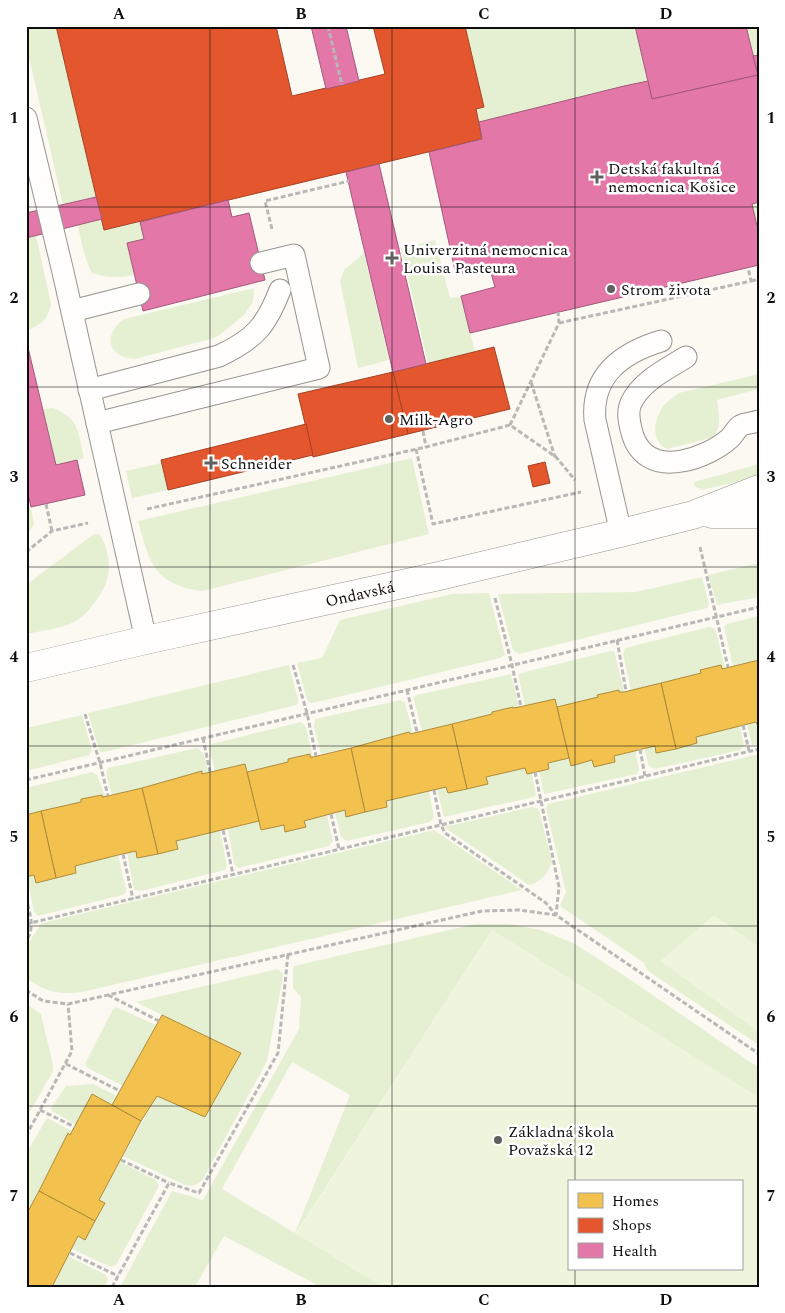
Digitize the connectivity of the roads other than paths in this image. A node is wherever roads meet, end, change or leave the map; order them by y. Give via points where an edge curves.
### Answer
1 (26, 118) edge
2 (270, 261) road end
3 (280, 290) dead end
4 (139, 294) dead end
5 (72, 311) junction
6 (661, 341) dead end
7 (686, 357) dead end
8 (89, 390) junction
9 (759, 422) edge
10 (97, 424) junction
11 (759, 489) edge
12 (759, 514) edge
13 (693, 515) junction
14 (620, 533) junction
15 (146, 640) junction
16 (26, 668) edge

1 - 5 lane
2 - 10 lane via 294,255 319,368
3 - 8 lane via 262,326 233,350
4 - 5 lane
5 - 8 lane
6 - 14 lane via 622,359 600,385 594,408
7 - 9 lane via 653,378 630,404 628,418 632,433 644,454 653,460 683,461 719,446 740,426
8 - 10 lane
10 - 15 lane
11 - 13 street, Ondavská
12 - 13 street, Ondavská
13 - 14 street, Ondavská
14 - 15 street, Ondavská
15 - 16 street, Ondavská

